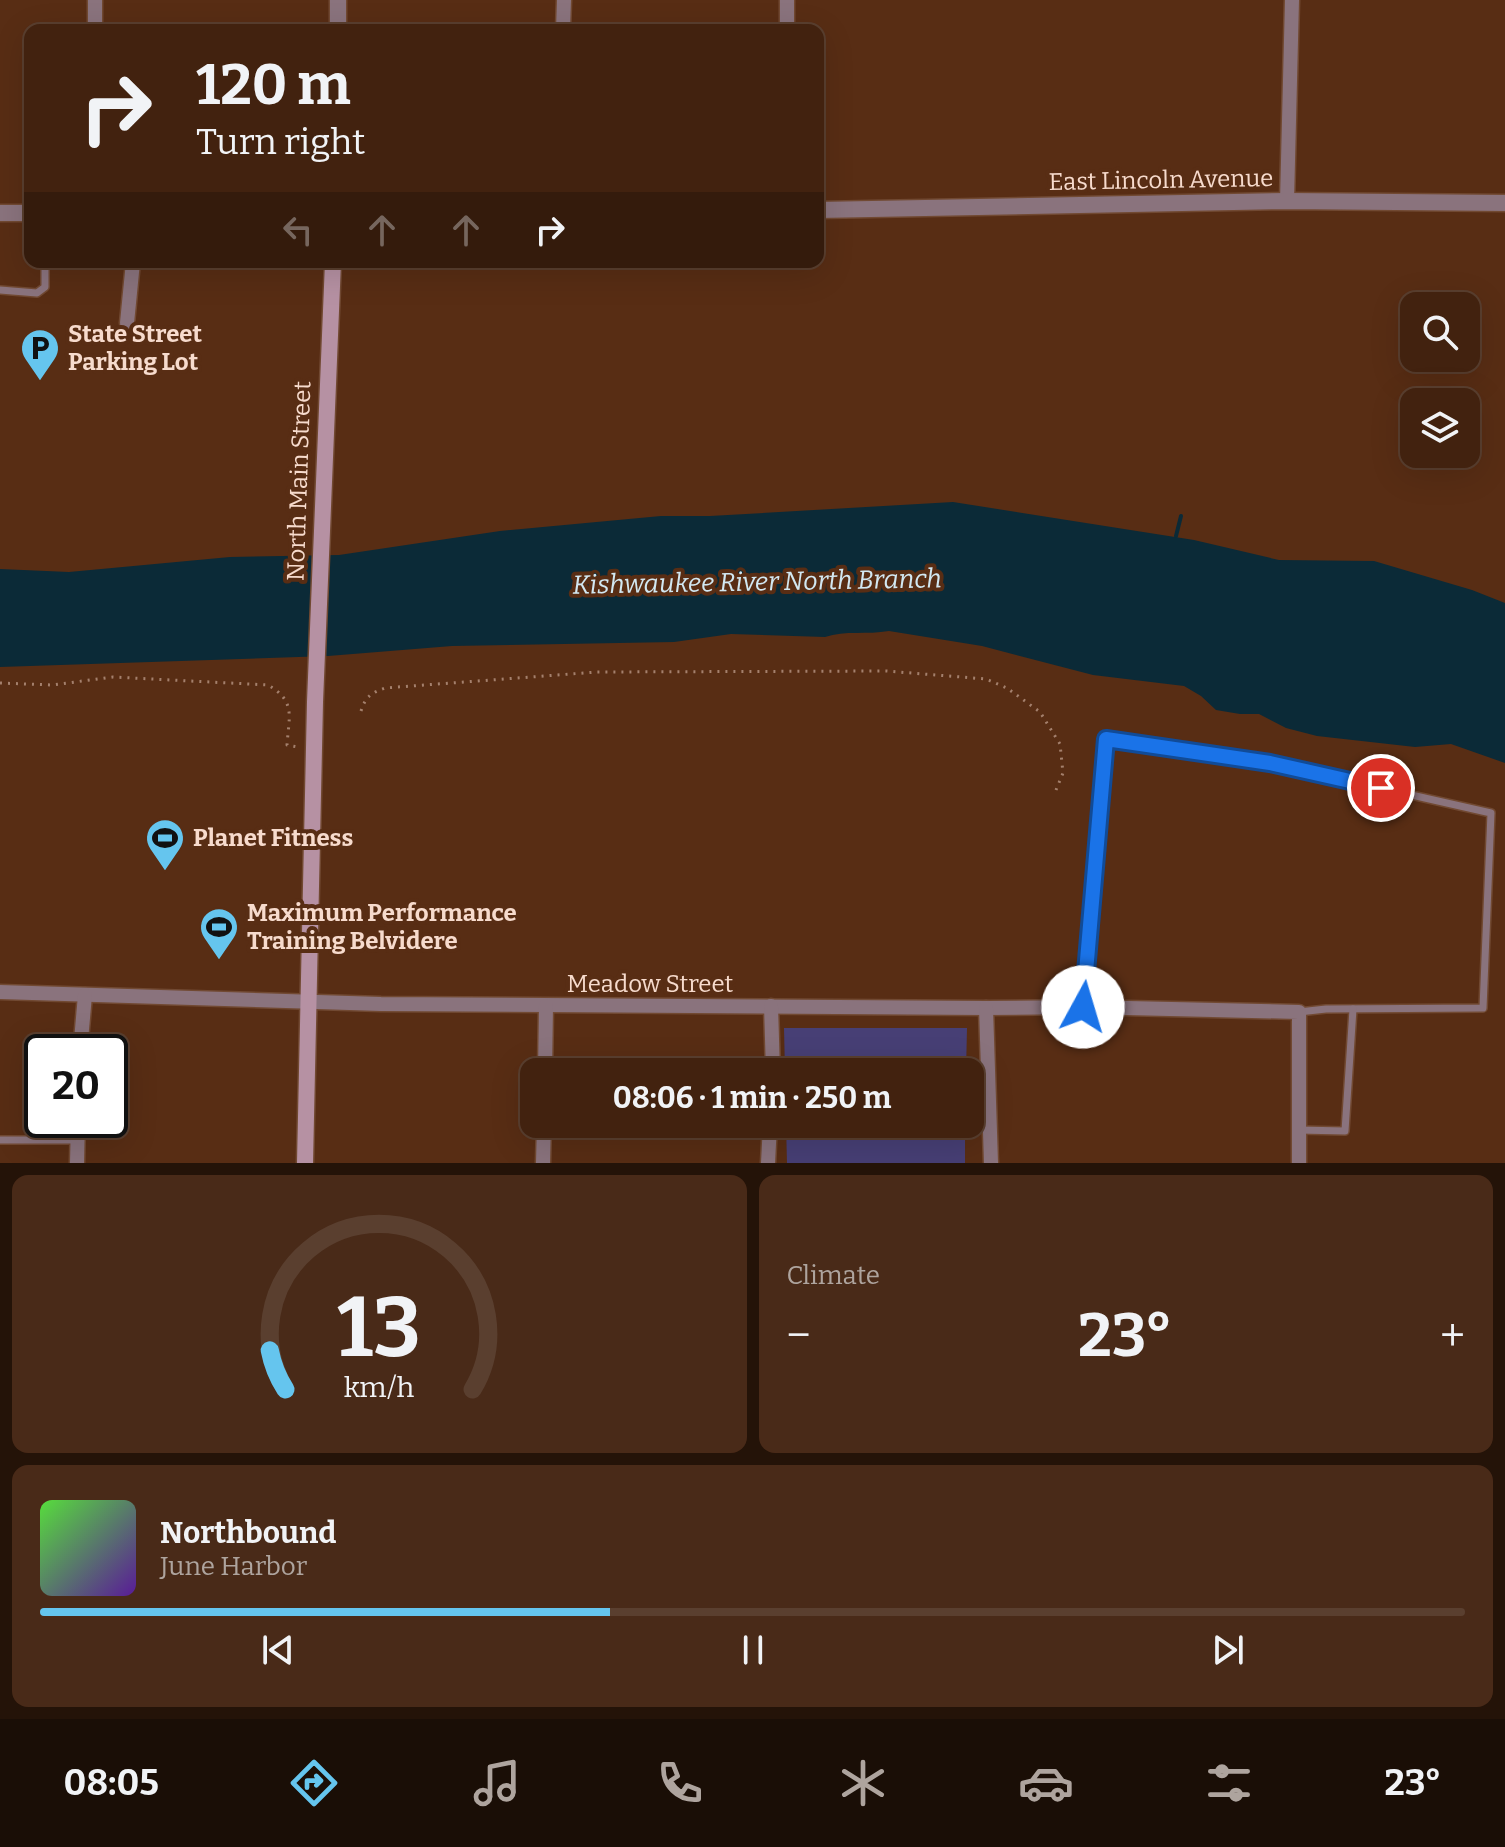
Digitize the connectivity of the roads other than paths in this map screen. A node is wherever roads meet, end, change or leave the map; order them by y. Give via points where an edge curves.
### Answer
1 (95, 0) edge
2 (338, 0) edge
3 (564, 0) edge
4 (787, 0) edge
5 (1292, 0) edge
6 (95, 24) edge
7 (338, 24) edge
8 (563, 24) edge
9 (787, 24) edge
10 (1287, 201) junction
11 (1505, 203) edge
12 (824, 210) edge
13 (0, 213) edge
14 (24, 213) edge
15 (45, 268) edge
16 (132, 268) edge
17 (333, 268) edge
18 (0, 290) edge
19 (127, 323) dead end
20 (0, 992) edge
21 (85, 995) junction
22 (307, 1001) junction
23 (546, 1006) junction
24 (771, 1006) junction
25 (1083, 1007) junction
26 (986, 1008) junction
27 (1353, 1009) junction
28 (1299, 1012) junction
29 (82, 1034) edge
30 (545, 1058) edge
31 (773, 1058) edge
32 (1299, 1130) junction
33 (544, 1138) edge
34 (769, 1138) edge
35 (0, 1140) edge
36 (77, 1140) joint
37 (77, 1163) edge
38 (305, 1163) edge
39 (543, 1163) edge
40 (768, 1163) edge
41 (991, 1163) edge
42 (1299, 1163) edge

1 - 6 street
2 - 7 street
3 - 8 street
4 - 9 street
5 - 10 street
10 - 11 street, East Lincoln Avenue
10 - 12 street, East Lincoln Avenue
13 - 14 street
15 - 18 lane via 45,287 37,293
16 - 19 street
17 - 22 main road, North Main Street
20 - 21 street, Meadow Street
21 - 22 street, Meadow Street
21 - 29 street
22 - 23 street, Meadow Street
22 - 38 main road, North Main Street
23 - 24 street, Meadow Street
23 - 30 street
24 - 26 street, Meadow Street
24 - 31 street
25 - 26 street, Meadow Street
25 - 27 lane via 1106,739 1270,763 1491,813 1483,1008
25 - 28 street, Meadow Street
26 - 41 street
27 - 28 lane
27 - 32 lane via 1345,1131
28 - 32 street
32 - 42 street
33 - 39 street
34 - 40 street
35 - 36 lane
36 - 37 street

